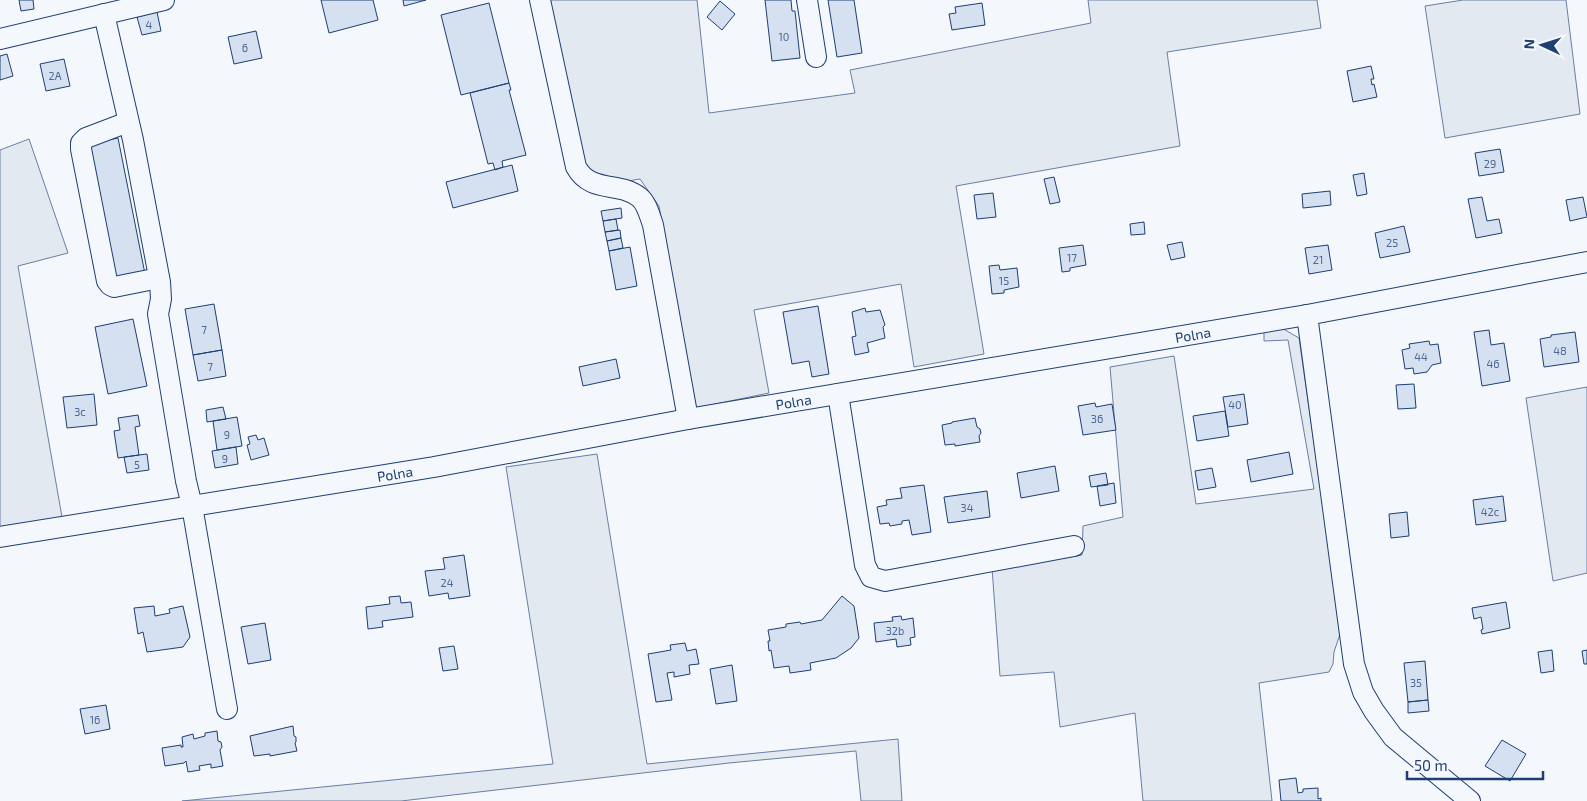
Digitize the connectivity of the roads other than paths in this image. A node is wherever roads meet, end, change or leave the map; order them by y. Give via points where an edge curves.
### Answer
1 (164, 0) edge
2 (540, 0) edge
3 (807, 0) edge
4 (104, 14) junction
5 (0, 39) edge
6 (816, 57) dead end
7 (128, 122) junction
8 (1587, 262) edge
9 (159, 278) junction
10 (1307, 315) junction
11 (838, 394) junction
12 (688, 419) junction
13 (192, 506) junction
14 (0, 537) edge
15 (1074, 546) dead end
16 (227, 709) dead end
17 (1470, 801) edge

1 - 4 street
2 - 12 street via 576,167 581,176 592,183 640,197 650,217
3 - 6 street
4 - 5 street
4 - 7 street
7 - 9 street
7 - 9 street via 86,138 81,143 82,158 107,281 114,287
8 - 10 street, Polna
9 - 13 street via 161,299 158,314
10 - 11 street, Polna
10 - 17 street via 1354,664 1374,711 1393,737
11 - 12 street, Polna
11 - 15 street via 864,565 871,577 885,581
12 - 13 street, Polna via 434,467
13 - 14 street, Polna
13 - 16 street

